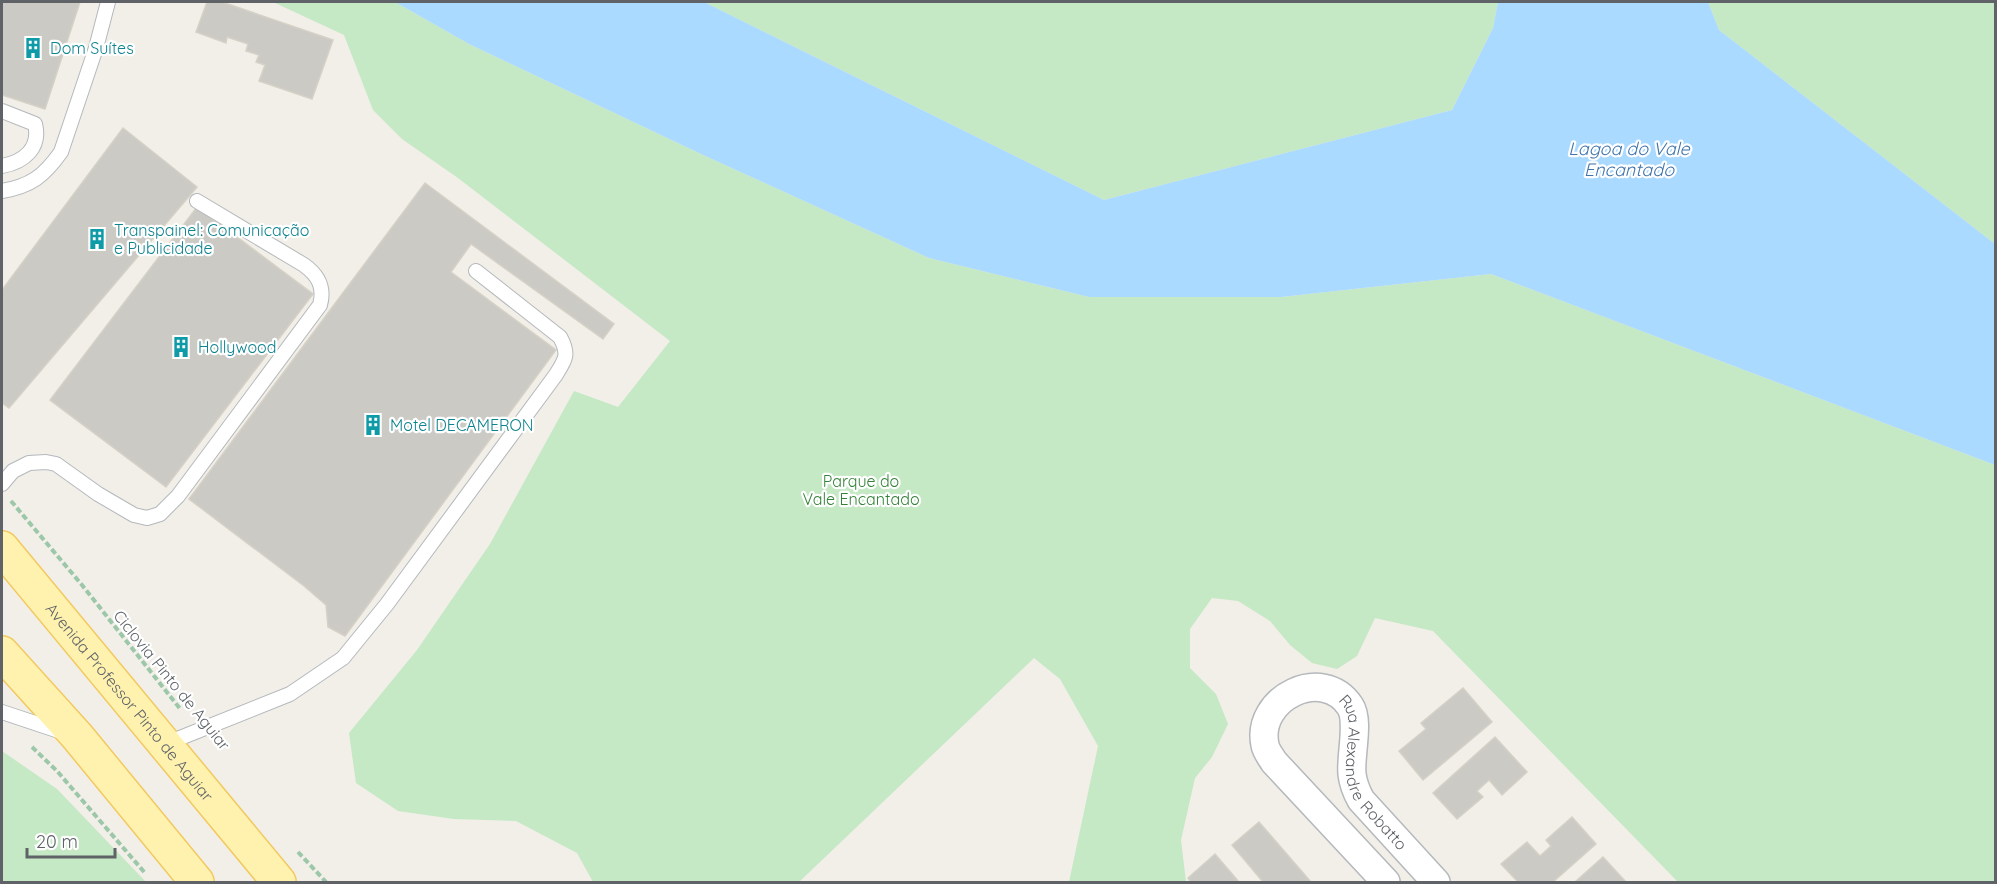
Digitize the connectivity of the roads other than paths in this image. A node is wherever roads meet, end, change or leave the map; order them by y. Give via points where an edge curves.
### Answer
1 (108, 2) edge
2 (2, 111) edge
3 (2, 166) edge
4 (2, 191) edge
5 (197, 201) dead end
6 (476, 272) dead end
7 (2, 484) edge
8 (2, 548) edge
9 (2, 653) edge
10 (2, 712) edge
11 (77, 736) junction
12 (165, 744) junction
13 (197, 882) edge
14 (279, 882) edge
15 (1386, 882) edge
16 (1437, 882) edge

1 - 4 lane via 61,152 35,181
2 - 3 lane via 30,120 37,130 33,149 24,158
5 - 7 lane via 315,273 323,296 320,305 178,496 160,514 147,518 134,515 56,464 29,463 13,471
6 - 12 lane via 560,337 567,349 565,361 343,658 290,694
8 - 12 main road, Avenida Professor Pinto de Aguiar
9 - 11 main road
10 - 11 lane
11 - 13 main road
12 - 14 main road, Avenida Professor Pinto de Aguiar
15 - 16 street, Rua Alexandre Robatto via 1274,762 1265,747 1264,729 1270,712 1296,691 1312,687 1328,690 1352,708 1353,785 1361,800

